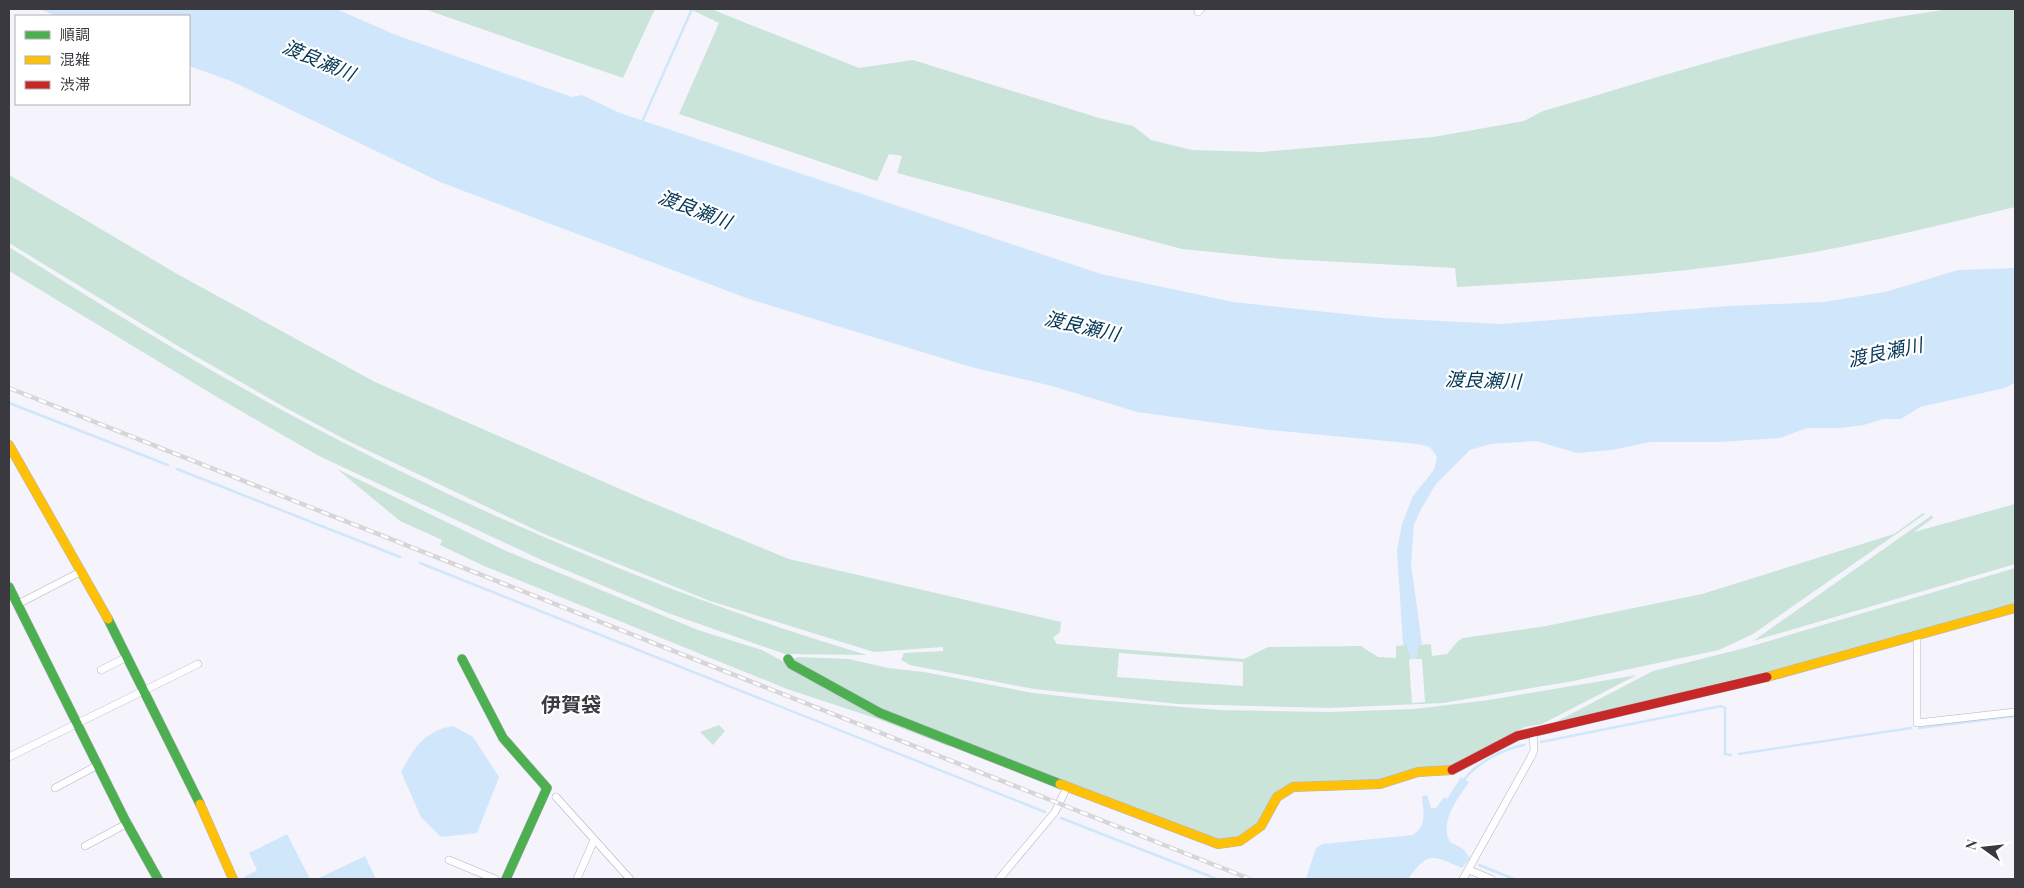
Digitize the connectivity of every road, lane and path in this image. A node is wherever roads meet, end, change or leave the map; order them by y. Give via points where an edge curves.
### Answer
1 (9, 448) edge
2 (82, 571) junction
3 (9, 587) edge
4 (18, 604) junction
5 (2015, 608) edge
6 (1917, 637) junction
7 (127, 657) junction
8 (788, 659) dead end
9 (462, 660) dead end
10 (198, 664) dead end
11 (101, 670) dead end
12 (144, 690) junction
13 (2015, 712) edge
14 (77, 723) junction
15 (1533, 733) junction
16 (9, 757) edge
17 (98, 765) junction
18 (1067, 787) junction
19 (55, 788) dead end
20 (556, 798) dead end
21 (128, 823) junction
22 (594, 840) junction
23 (85, 846) dead end
24 (449, 860) dead end
25 (1469, 870) junction
26 (158, 879) edge
27 (233, 879) edge
28 (495, 879) edge
29 (506, 879) edge
30 (577, 879) edge
31 (630, 879) edge
32 (1000, 879) edge
33 (1463, 879) edge
34 (1491, 879) edge

1 - 2 street
2 - 4 street
2 - 7 street
3 - 4 street
4 - 14 street
5 - 6 street
6 - 13 street via 1917,723
6 - 15 street via 1729,688
7 - 11 street
7 - 12 street
8 - 18 street via 791,664 880,713
9 - 29 street via 503,738 547,788
10 - 12 street
12 - 14 street
12 - 27 street via 204,809
14 - 16 street
14 - 17 street
15 - 18 street via 1517,736 1451,771 1418,772 1380,784 1293,787 1277,797 1255,832 1240,841 1225,844 1193,836
15 - 25 street via 1531,757
17 - 19 street
17 - 21 street
18 - 32 street via 1055,812
20 - 22 street
21 - 23 street
21 - 26 street
22 - 30 street
22 - 31 street
24 - 28 street
25 - 33 street
25 - 34 street

